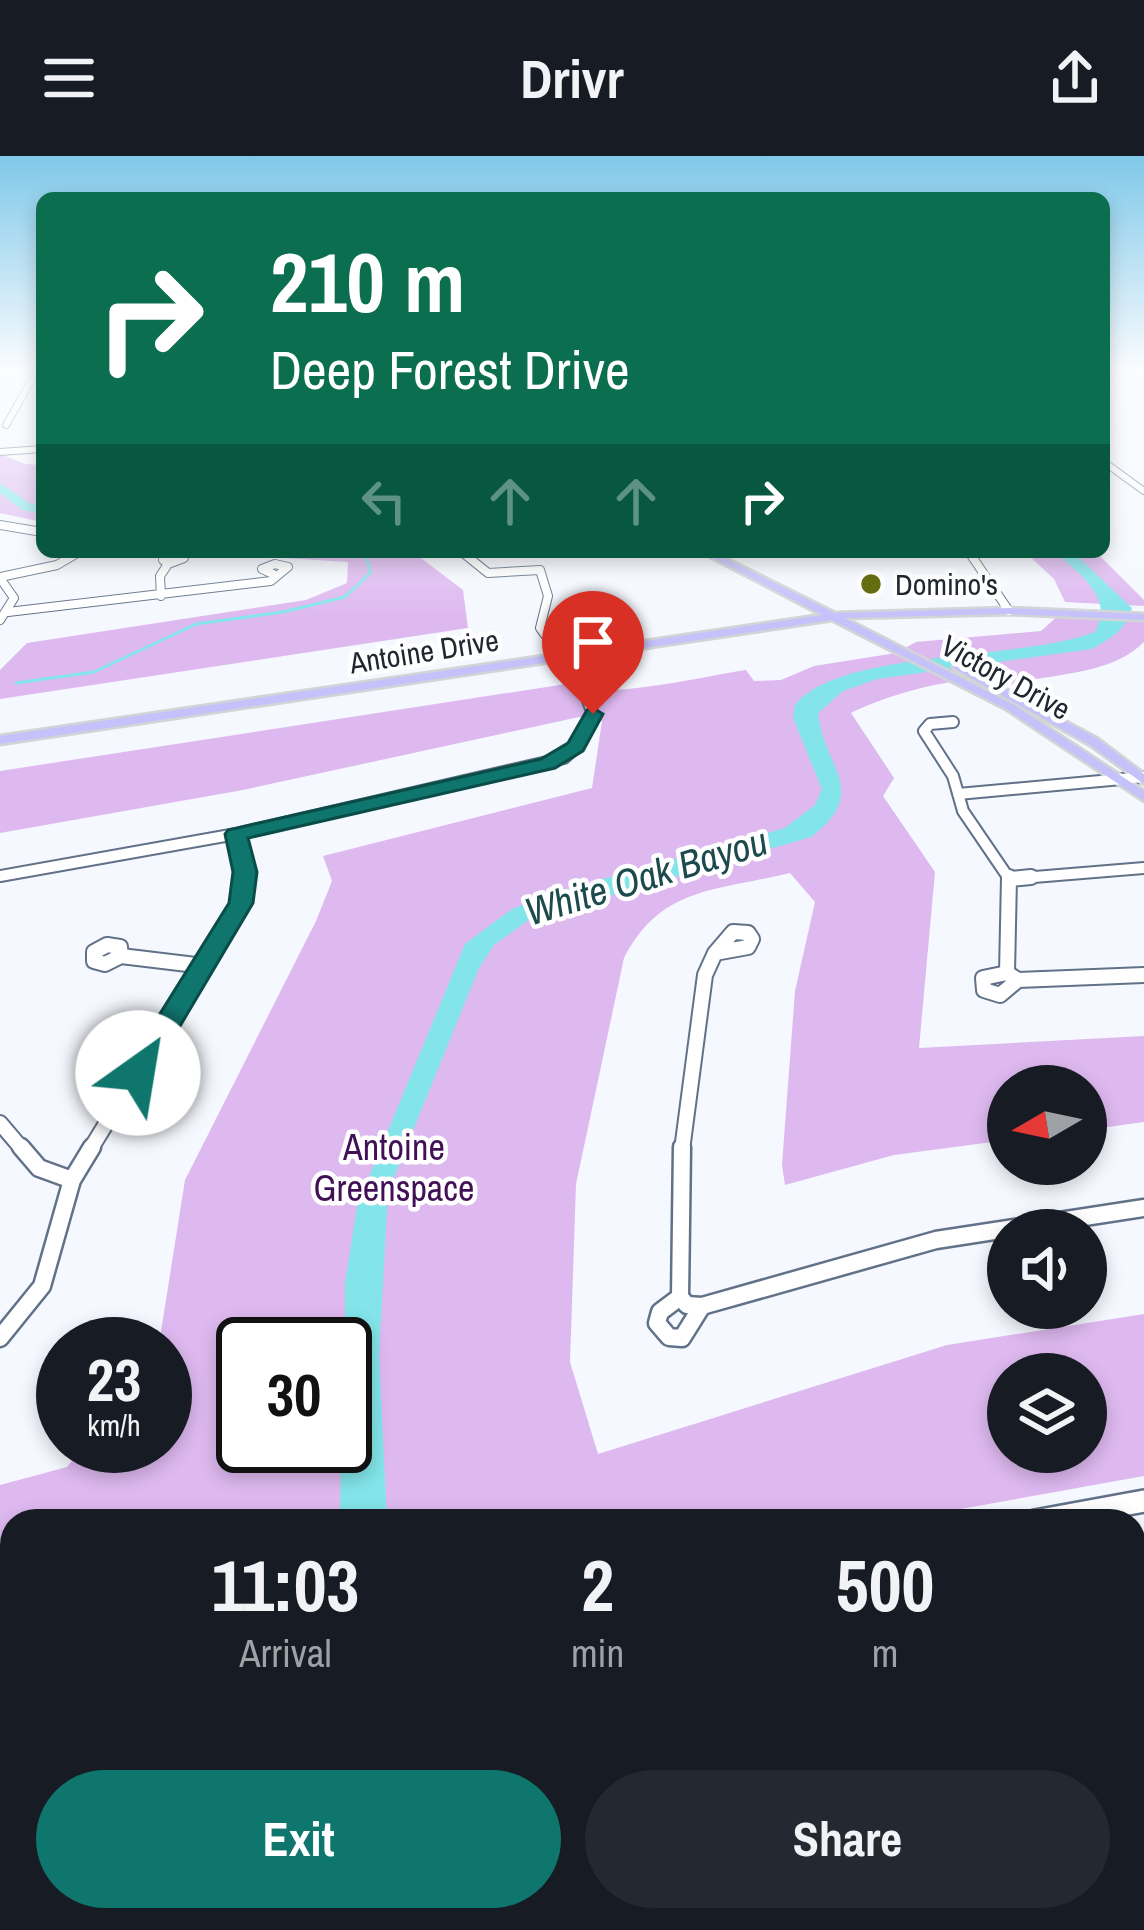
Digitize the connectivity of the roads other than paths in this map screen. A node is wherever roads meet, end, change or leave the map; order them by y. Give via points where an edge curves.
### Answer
1 (1110, 466) edge
2 (1144, 491) edge
3 (0, 525) edge
4 (36, 531) edge
5 (69, 558) edge
6 (469, 558) edge
7 (722, 558) edge
8 (734, 558) edge
9 (973, 558) edge
10 (168, 564) dead end
11 (744, 566) junction
12 (273, 574) dead end
13 (0, 577) edge
14 (161, 596) junction
15 (1006, 607) junction
16 (817, 608) junction
17 (835, 611) junction
18 (1142, 613) edge
19 (852, 614) junction
20 (4, 616) edge
21 (665, 634) junction
22 (554, 651) junction
23 (1016, 703) junction
24 (953, 722) dead end
25 (70, 724) junction
26 (0, 729) edge
27 (0, 740) edge
28 (1143, 778) edge
29 (1120, 779) junction
30 (958, 794) junction
31 (1144, 797) edge
32 (236, 834) junction
33 (1144, 868) edge
34 (0, 876) edge
35 (1010, 879) junction
36 (715, 952) dead end
37 (121, 956) dead end
38 (204, 966) junction
39 (1144, 975) edge
40 (0, 1123) edge
41 (72, 1180) junction
42 (1144, 1208) edge
43 (680, 1297) junction
44 (702, 1306) junction
45 (0, 1339) edge
46 (1144, 1501) edge
47 (1100, 1509) edge

1 - 2 street
3 - 4 street
5 - 13 street
6 - 22 street via 488,573 540,570 548,596 540,628
7 - 11 main road, Victory Drive
8 - 11 main road, Victory Drive
9 - 15 street
10 - 14 street
11 - 16 main road, Victory Drive
11 - 17 main road, Victory Drive
12 - 14 street via 271,581
13 - 20 street via 14,598
14 - 20 street
15 - 17 main road, Antoine Drive
15 - 18 main road, Antoine Drive
15 - 19 main road, Antoine Drive
16 - 17 main road, Victory Drive
16 - 21 main road, Antoine Drive
17 - 19 main road, Antoine Drive
17 - 21 main road, Antoine Drive
17 - 23 main road, Victory Drive
19 - 23 main road, Victory Drive
21 - 22 main road, Antoine Drive
22 - 25 main road, Antoine Drive
22 - 32 street via 582,681 593,714 564,758
23 - 28 main road, Victory Drive via 1094,742
23 - 29 main road, Victory Drive
24 - 30 street via 924,730
25 - 26 main road, Antoine Drive
25 - 27 main road, Antoine Drive
28 - 29 street
29 - 30 street
29 - 31 main road, Victory Drive
30 - 35 street
32 - 34 street
32 - 38 street via 244,893
33 - 35 street
35 - 39 street via 1012,976
36 - 43 street via 701,996 679,1172
37 - 38 street
38 - 41 street
40 - 41 street via 39,1168
41 - 45 street via 42,1286
42 - 44 street via 936,1240
43 - 44 street
43 - 44 street via 660,1312 657,1323 669,1337 682,1338
46 - 47 street

